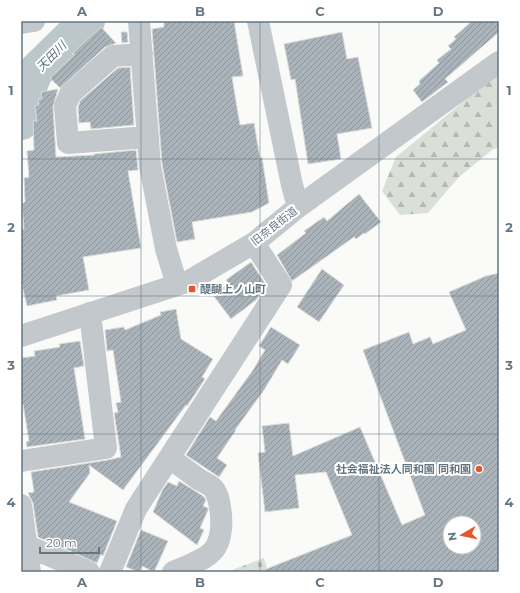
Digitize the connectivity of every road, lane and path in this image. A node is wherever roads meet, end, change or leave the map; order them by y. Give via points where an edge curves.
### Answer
1 (34, 21) edge
2 (139, 21) edge
3 (258, 21) edge
4 (21, 23) edge
5 (142, 54) junction
6 (499, 62) edge
7 (148, 137) junction
8 (298, 207) junction
9 (254, 243) junction
10 (177, 285) junction
11 (90, 313) junction
12 (21, 336) edge
13 (169, 458) junction
14 (21, 461) edge
15 (21, 505) edge
16 (27, 546) junction
17 (30, 572) edge
18 (89, 572) edge
19 (110, 572) edge
20 (173, 572) edge

1 - 4 street
2 - 5 street
3 - 8 street
5 - 7 street
5 - 7 street via 113,56 70,94 64,106 68,143
6 - 8 street, 旧奈良街道
7 - 10 street via 150,166 166,250
8 - 9 street, 旧奈良街道
9 - 10 street, 旧奈良街道
9 - 13 street via 281,285
10 - 11 street, 旧奈良街道
11 - 12 street, 旧奈良街道
11 - 14 street via 106,448
13 - 19 street via 136,509
13 - 20 street via 213,489 221,508 222,523 221,537 214,550 205,558
15 - 16 street
16 - 17 street
16 - 18 street

